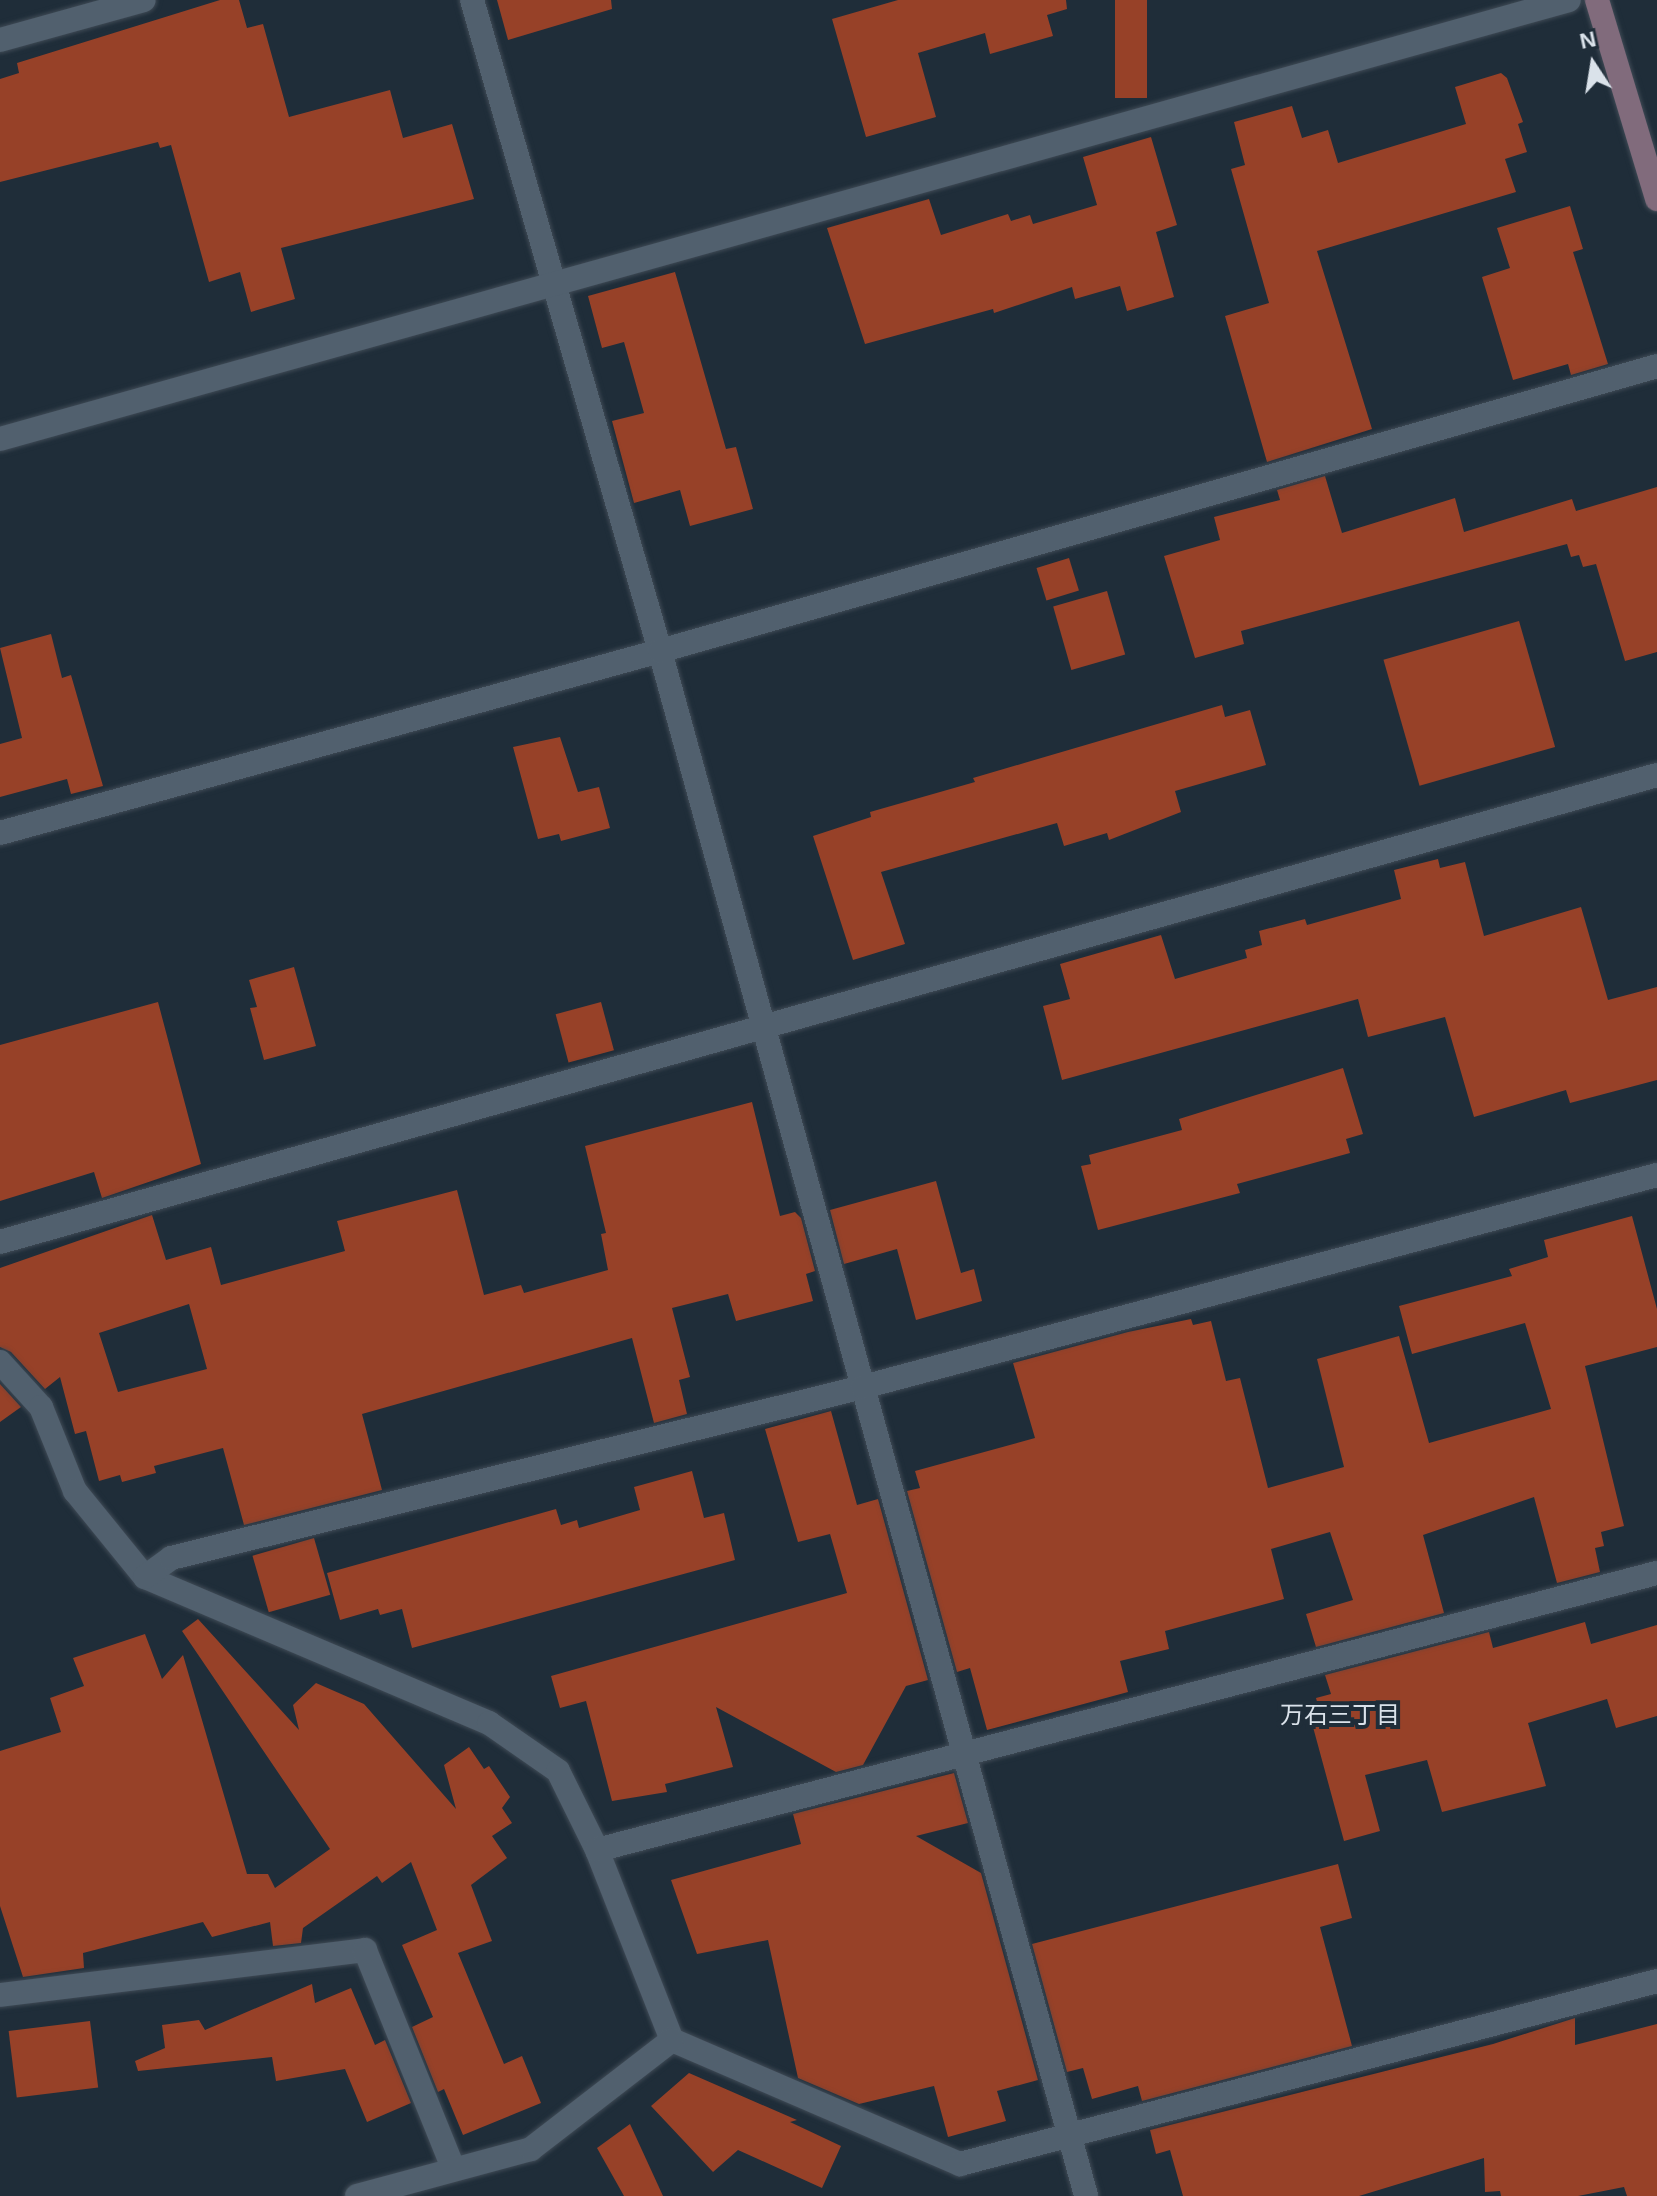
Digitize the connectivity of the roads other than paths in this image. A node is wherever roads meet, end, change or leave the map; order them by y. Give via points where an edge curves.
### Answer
1 (144, 0) edge
2 (472, 0) edge
3 (1569, 0) edge
4 (1597, 0) edge
5 (0, 40) edge
6 (1657, 199) edge
7 (553, 286) junction
8 (1657, 366) edge
9 (0, 439) edge
10 (660, 651) junction
11 (1657, 775) edge
12 (0, 833) edge
13 (764, 1031) junction
14 (1657, 1175) edge
15 (0, 1242) edge
16 (0, 1362) edge
17 (863, 1387) junction
18 (1657, 1573) edge
19 (145, 1577) junction
20 (965, 1752) junction
21 (597, 1850) junction
22 (1657, 1981) edge
23 (0, 1995) edge
24 (672, 2040) junction
25 (1071, 2138) junction
26 (453, 2168) junction
27 (357, 2196) edge
28 (1086, 2196) edge

1 - 5 street
2 - 7 street
3 - 7 street
4 - 6 street
7 - 9 street
7 - 10 street
8 - 10 street
10 - 12 street
10 - 13 street
11 - 13 street
13 - 15 street
13 - 17 street
14 - 17 street
16 - 19 street via 41,1407 75,1491
17 - 19 street via 171,1558
17 - 20 street
18 - 20 street
19 - 21 street via 489,1723 558,1771
20 - 21 street
20 - 25 street
21 - 24 street
22 - 25 street
23 - 26 street via 365,1950
24 - 25 street via 960,2164
24 - 26 street via 531,2149
25 - 28 street
26 - 27 street

